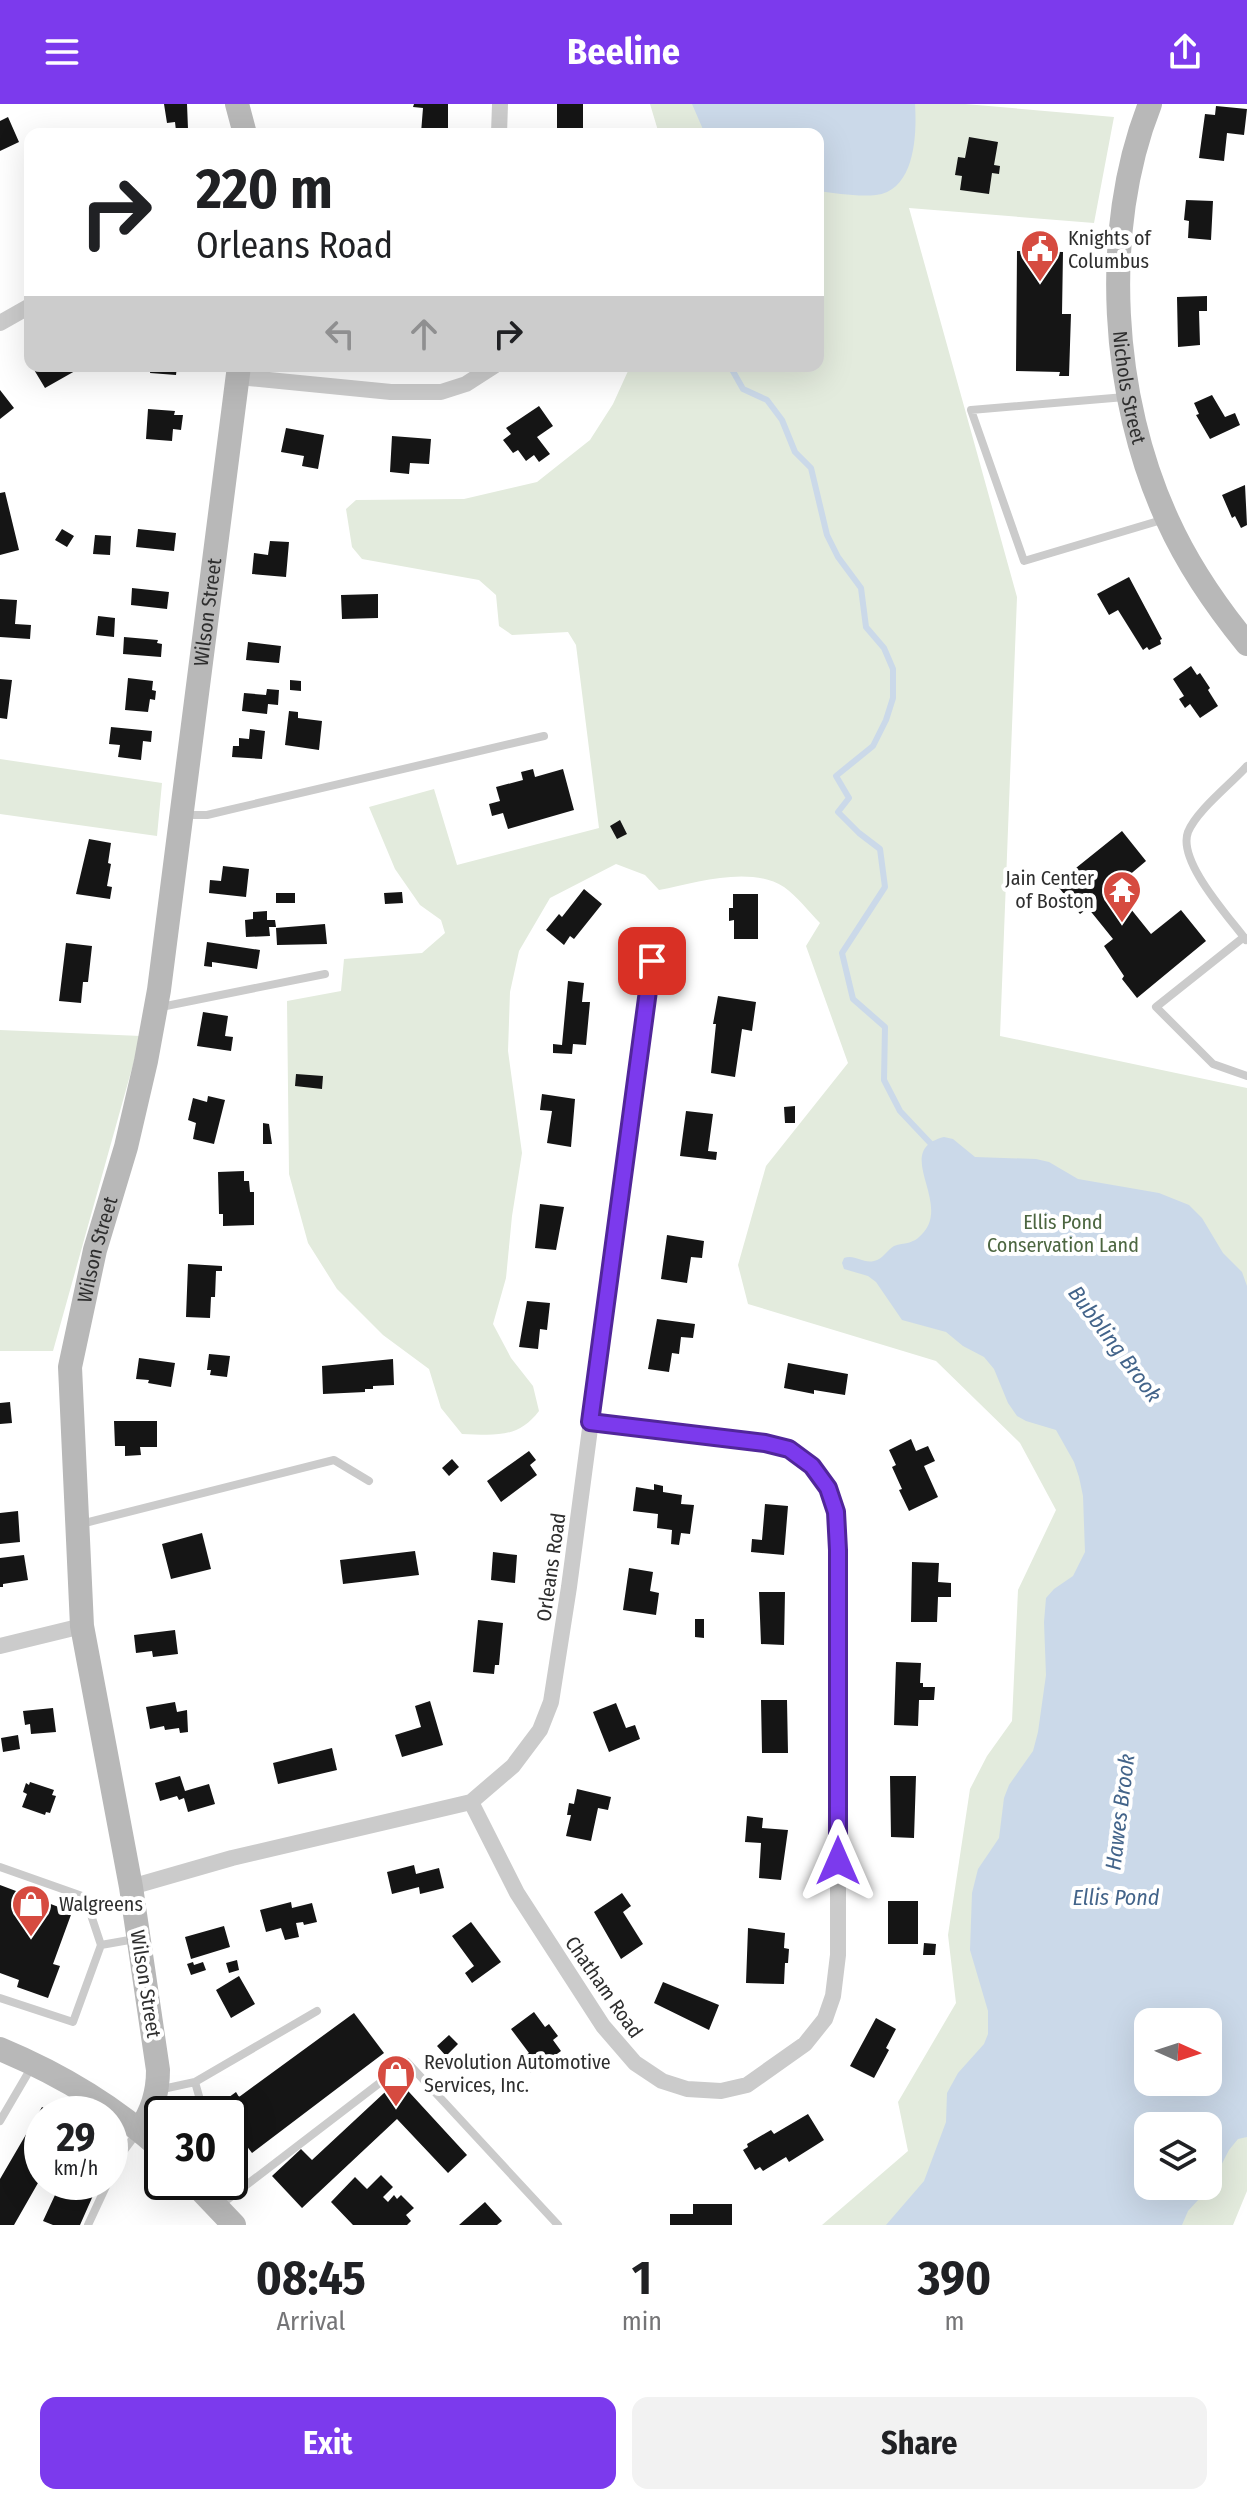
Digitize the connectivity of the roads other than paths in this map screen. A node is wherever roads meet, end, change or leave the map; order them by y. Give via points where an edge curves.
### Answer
1 (237, 104) edge
2 (500, 104) edge
3 (1150, 104) edge
4 (243, 128) edge
5 (499, 128) edge
6 (24, 309) edge
7 (0, 323) edge
8 (239, 372) edge
9 (246, 372) edge
10 (485, 372) edge
11 (1130, 396) junction
12 (1166, 518) junction
13 (1247, 644) edge
14 (544, 736) dead end
15 (1247, 766) edge
16 (180, 815) junction
17 (1246, 939) edge
18 (652, 961) dead end
19 (325, 974) dead end
20 (156, 1008) junction
21 (1247, 1076) edge
22 (590, 1422) junction
23 (369, 1481) dead end
24 (76, 1525) junction
25 (82, 1626) junction
26 (0, 1646) edge
27 (471, 1802) junction
28 (0, 1867) edge
29 (131, 1887) junction
30 (139, 1938) junction
31 (101, 1945) junction
32 (0, 1998) edge
33 (317, 2011) dead end
34 (0, 2049) edge
35 (33, 2063) junction
36 (195, 2082) junction
37 (158, 2091) junction
38 (199, 2096) edge
39 (0, 2121) edge
40 (140, 2130) junction
41 (144, 2134) edge
42 (128, 2145) edge
43 (100, 2200) edge
44 (210, 2200) edge
45 (226, 2216) edge
46 (88, 2225) edge
47 (558, 2225) edge

1 - 4 street
2 - 5 street
3 - 11 street, Nichols Street via 1121,227 1119,311
6 - 7 street
8 - 16 street, Wilson Street
9 - 10 street via 391,392 441,392
11 - 12 street, Nichols Street
11 - 12 lane via 971,410 1024,561
12 - 13 street, Nichols Street via 1199,578
14 - 16 lane via 207,815
15 - 17 lane via 1197,819 1186,841 1191,863
16 - 20 street, Wilson Street
17 - 21 lane via 1156,1007 1213,1064
18 - 22 street, Orleans Road
19 - 20 lane
20 - 24 street, Wilson Street via 70,1367
22 - 27 street, Orleans Road via 551,1702 540,1730 513,1766
22 - 27 street, Chatham Road via 789,1449 812,1466 828,1488 836,1512 838,1550 838,1955 825,2019 805,2044 747,2085 721,2091 662,2081 635,2063 603,2026 517,1893
23 - 24 lane via 334,1460
24 - 25 street, Wilson Street
25 - 26 street
25 - 29 street, Wilson Street
27 - 29 street, Orleans Road
28 - 31 lane via 85,1897
29 - 30 street, Wilson Street
30 - 31 lane
30 - 37 street, Wilson Street
31 - 32 lane via 73,2022
33 - 36 lane
34 - 35 street
35 - 39 lane
35 - 40 street
36 - 37 lane
36 - 38 lane
37 - 40 street, Wilson Street
40 - 41 street
40 - 42 lane
43 - 46 lane
44 - 45 street
45 - 47 lane via 407,2062

